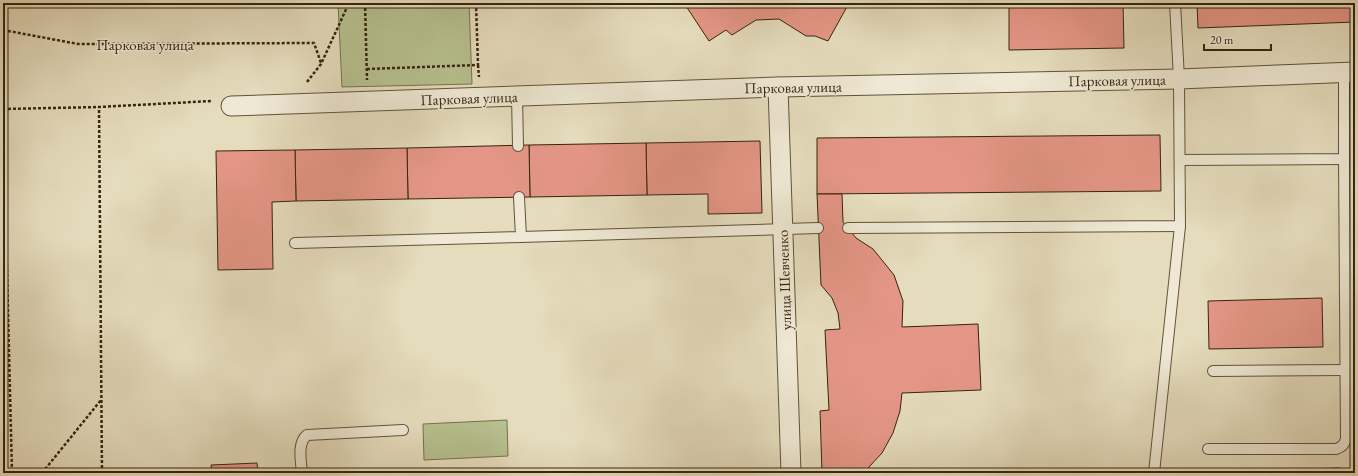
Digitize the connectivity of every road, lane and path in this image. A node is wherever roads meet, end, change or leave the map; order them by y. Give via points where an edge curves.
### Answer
1 (350, 3) edge
2 (365, 3) edge
3 (476, 3) edge
4 (1175, 3) edge
5 (3, 30) edge
6 (322, 64) junction
7 (367, 69) junction
8 (1349, 72) edge
9 (1179, 79) junction
10 (305, 86) dead end
11 (778, 87) junction
12 (517, 96) junction
13 (368, 102) junction
14 (224, 104) joint
15 (99, 106) junction
16 (3, 109) edge
17 (518, 146) dead end
18 (1344, 159) junction
19 (1180, 160) junction
20 (519, 197) dead end
21 (1180, 226) junction
22 (818, 228) dead end
23 (848, 228) dead end
24 (783, 230) junction
25 (520, 237) junction
26 (295, 243) dead end
27 (1346, 370) junction
28 (1213, 371) dead end
29 (101, 400) junction
30 (403, 430) dead end
31 (1208, 449) dead end
32 (12, 473) edge
33 (42, 473) edge
34 (102, 473) edge
35 (302, 473) edge
36 (791, 473) edge
37 (1150, 473) edge
38 (1154, 473) edge

1 - 6 path
2 - 7 path
3 - 7 path via 478,65
4 - 9 lane
5 - 6 path, Парковая улица via 78,44 314,43
6 - 10 path
7 - 13 path
8 - 9 street, Парковая улица
8 - 18 lane
9 - 11 street, Парковая улица
9 - 19 lane
11 - 12 street, Парковая улица
11 - 24 street, улица Шевченко
12 - 13 street, Парковая улица
12 - 17 lane
13 - 14 street, Парковая улица
14 - 15 path
15 - 16 path
15 - 29 path
16 - 32 path
18 - 19 lane
18 - 27 lane
19 - 21 lane
20 - 25 lane
21 - 23 lane
21 - 38 lane
22 - 24 lane
24 - 25 lane
24 - 36 street, улица Шевченко
25 - 26 lane
27 - 28 lane
27 - 31 lane via 1346,439 1342,447
29 - 33 path
29 - 34 path
30 - 35 lane via 307,435 301,444
37 - 38 lane

